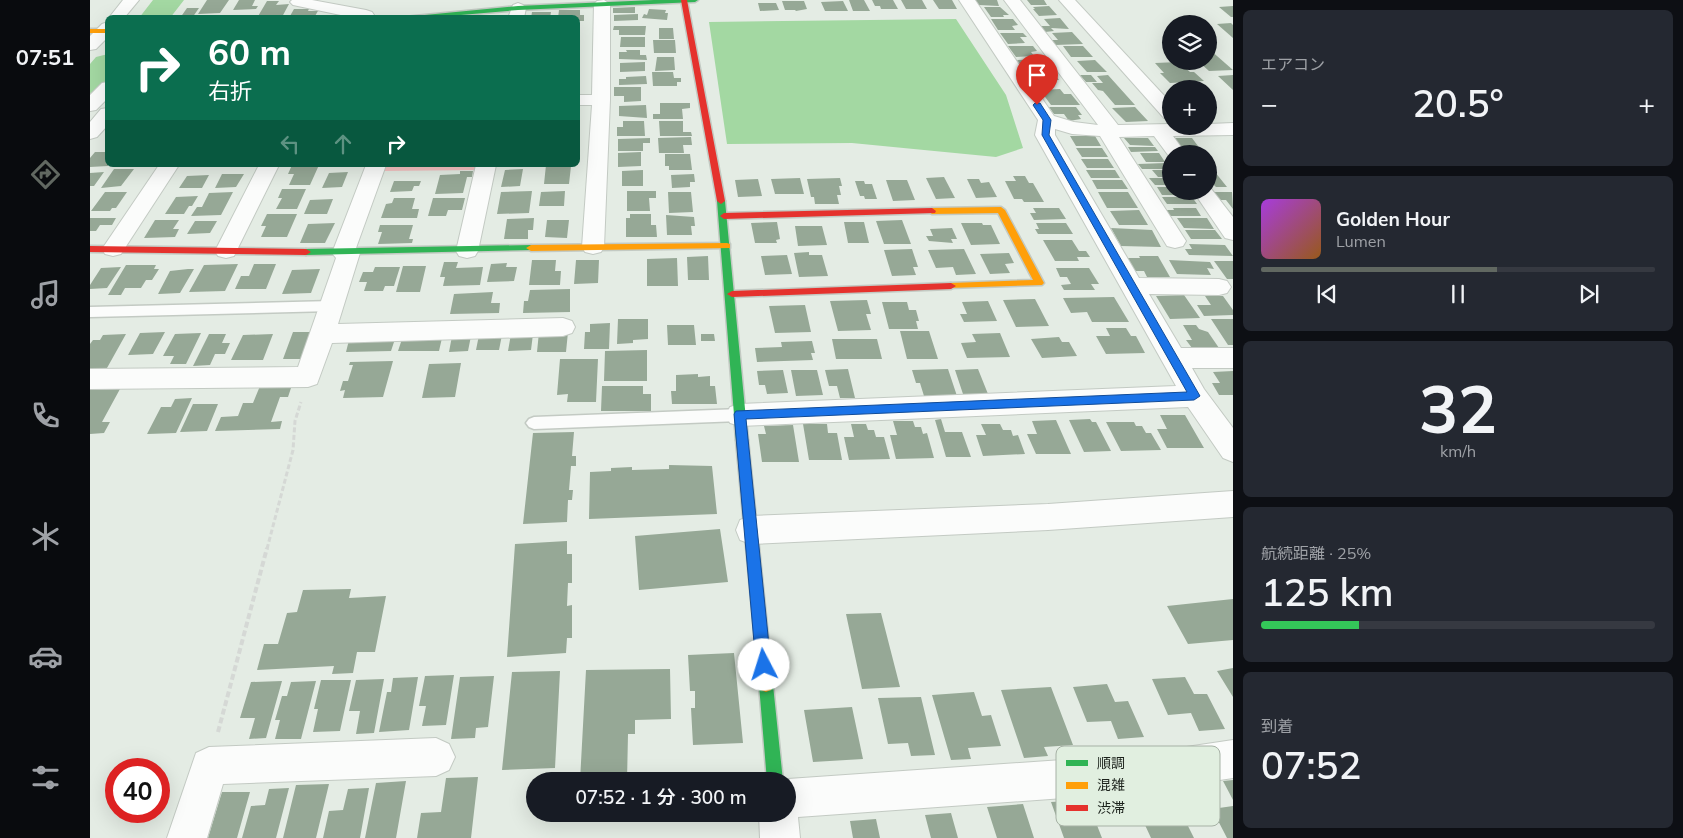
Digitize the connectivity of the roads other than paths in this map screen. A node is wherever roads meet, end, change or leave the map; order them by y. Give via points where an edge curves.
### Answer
1 (131, 0) edge
2 (684, 0) edge
3 (695, 0) edge
4 (967, 0) edge
5 (1012, 0) edge
6 (1067, 0) edge
7 (298, 2) dead end
8 (602, 4) junction
9 (368, 12) edge
10 (517, 12) edge
11 (118, 15) edge
12 (453, 15) edge
13 (102, 30) edge
14 (90, 45) edge
15 (105, 90) edge
16 (580, 100) edge
17 (600, 100) junction
18 (90, 106) edge
19 (105, 116) edge
20 (1162, 118) edge
21 (1047, 120) junction
22 (1162, 124) edge
23 (1217, 129) edge
24 (1233, 129) edge
25 (1110, 131) junction
26 (90, 133) edge
27 (168, 167) edge
28 (269, 167) edge
29 (375, 167) edge
30 (486, 167) edge
31 (1209, 200) edge
32 (724, 216) junction
33 (1233, 233) edge
34 (1175, 241) dead end
35 (593, 246) junction
36 (728, 246) junction
37 (90, 249) edge
38 (113, 249) junction
39 (226, 251) junction
40 (467, 251) junction
41 (346, 253) junction
42 (1132, 286) junction
43 (1218, 287) dead end
44 (732, 294) junction
45 (332, 306) junction
46 (90, 312) edge
47 (563, 327) dead end
48 (322, 334) junction
49 (1172, 358) junction
50 (1233, 358) edge
51 (90, 379) edge
52 (1194, 396) junction
53 (740, 414) junction
54 (534, 423) dead end
55 (1233, 450) edge
56 (1233, 504) edge
57 (751, 530) junction
58 (436, 757) dead end
59 (1233, 759) edge
60 (1220, 761) edge
61 (774, 772) edge
62 (1056, 779) edge
63 (796, 797) edge
64 (779, 822) edge
65 (187, 838) edge
66 (780, 838) edge

1 - 11 street
2 - 3 street
2 - 8 street
2 - 32 street
4 - 21 street
5 - 25 street
6 - 20 street
7 - 9 street
8 - 10 street
8 - 17 street
10 - 12 street
13 - 14 street
15 - 18 street
16 - 17 street
17 - 35 street
19 - 26 street
21 - 25 street via 1072,128
21 - 42 street via 1046,135
22 - 25 street
23 - 24 street
25 - 34 street
27 - 38 street
28 - 39 street
29 - 41 street
30 - 40 street
31 - 33 street
32 - 36 street
32 - 44 street via 1001,210 1039,283
35 - 36 street
35 - 40 street
36 - 44 street
37 - 38 street
38 - 39 street
39 - 41 street
40 - 41 street
41 - 45 street
42 - 43 street
42 - 49 street
44 - 53 street
45 - 46 lane
45 - 48 street
47 - 48 street
48 - 51 street via 308,377
49 - 50 street
49 - 52 street
52 - 53 street
52 - 55 street
53 - 54 lane
53 - 57 street
56 - 57 street via 1048,517
57 - 61 street
58 - 65 street via 209,766
59 - 60 street
62 - 63 street
64 - 66 street

